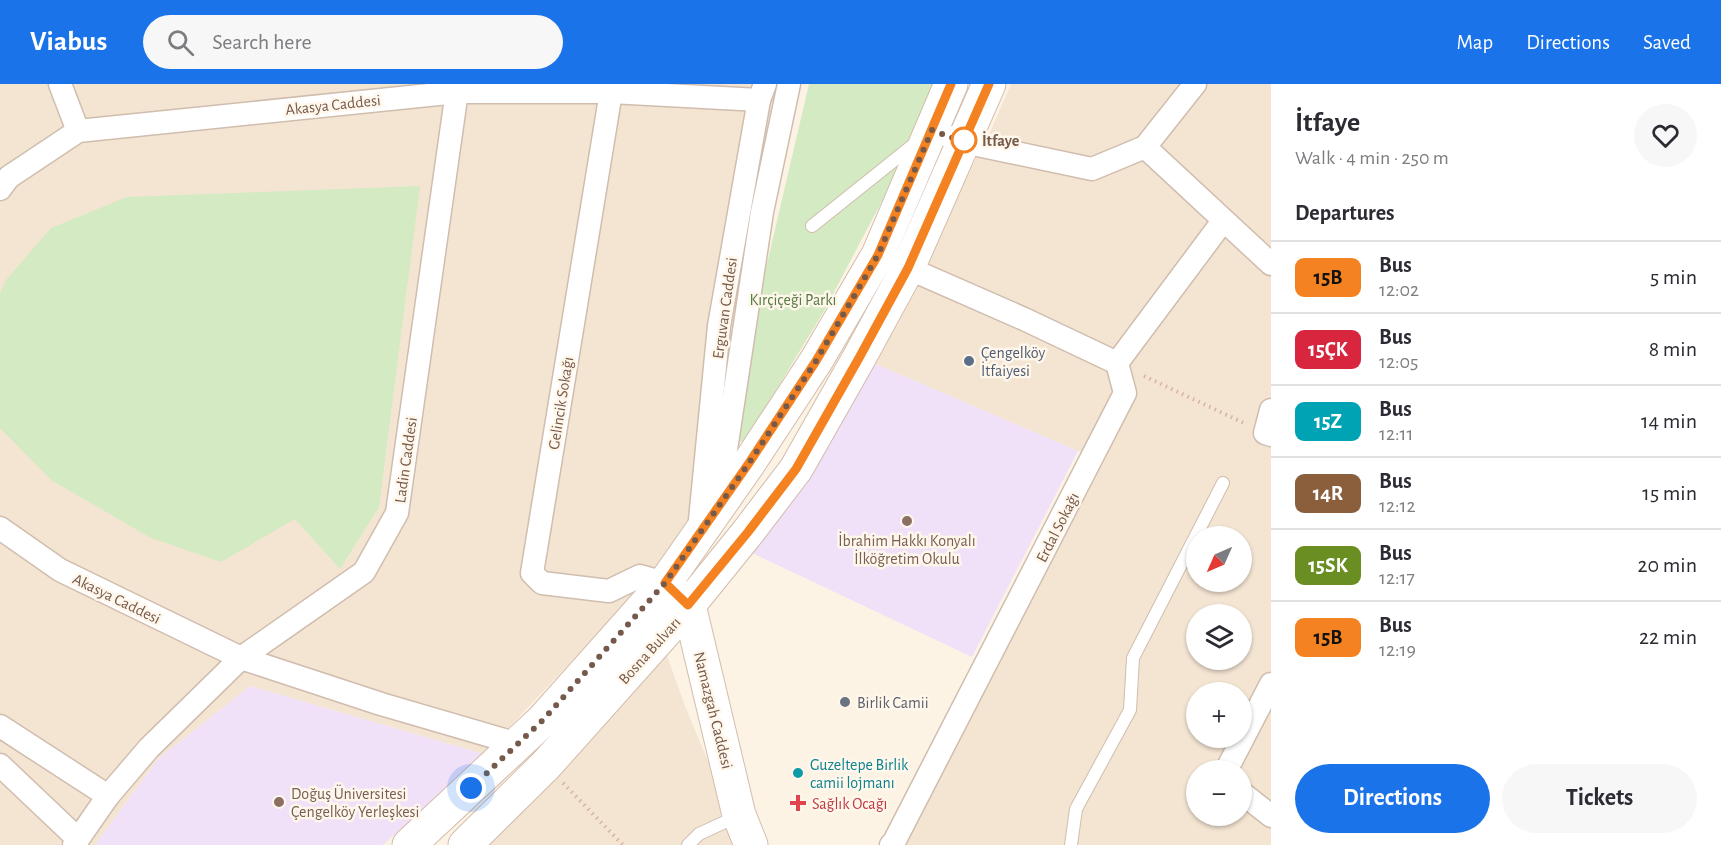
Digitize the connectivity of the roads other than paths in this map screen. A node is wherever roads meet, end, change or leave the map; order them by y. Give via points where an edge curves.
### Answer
1 (60, 84) edge
2 (789, 84) edge
3 (951, 84) edge
4 (989, 84) edge
5 (1195, 84) edge
6 (458, 88) edge
7 (611, 92) junction
8 (762, 92) edge
9 (932, 130) junction
10 (78, 131) junction
11 (963, 142) junction
12 (1145, 147) junction
13 (0, 189) edge
14 (1223, 221) junction
15 (812, 226) dead end
16 (878, 255) junction
17 (1271, 264) edge
18 (908, 268) junction
19 (1117, 363) junction
20 (1271, 410) edge
21 (1268, 434) edge
22 (1223, 483) dead end
23 (708, 522) junction
24 (0, 528) edge
25 (665, 583) junction
26 (688, 605) junction
27 (241, 658) junction
28 (1271, 684) edge
29 (0, 726) edge
30 (518, 744) junction
31 (1232, 760) edge
32 (0, 765) edge
33 (108, 796) junction
34 (1252, 801) edge
35 (739, 815) junction
36 (1271, 816) edge
37 (76, 842) edge
38 (409, 845) edge
39 (465, 845) edge
40 (688, 845) edge
41 (751, 845) edge
42 (891, 845) edge
43 (1071, 845) edge

1 - 10 street
2 - 23 street via 762,212
3 - 9 main road, Bosna Bulvarı
4 - 11 main road, Bosna Bulvarı
5 - 12 street
6 - 7 street, Akasya Caddesi
6 - 10 street, Akasya Caddesi
6 - 27 street, Ladin Caddesi via 397,513 364,572
7 - 8 street, Akasya Caddesi
7 - 25 street, Gelincik Sokağı via 532,573 542,583 609,591 640,576
8 - 23 street, Erguvan Caddesi via 719,326
9 - 11 street
9 - 15 lane
9 - 16 main road, Bosna Bulvarı
10 - 13 street, Akasya Caddesi via 9,177
11 - 12 street via 1092,169
11 - 18 main road, Bosna Bulvarı
12 - 14 street
14 - 17 street
14 - 19 street
16 - 18 street
16 - 23 main road, Bosna Bulvarı via 816,361
18 - 19 street
18 - 26 main road, Bosna Bulvarı via 796,469
19 - 42 street, Erdal Sokağı via 1125,393
20 - 21 street
22 - 43 lane via 1133,658 1130,710 1076,809
23 - 25 main road, Bosna Bulvarı
24 - 27 street, Akasya Caddesi via 60,570
25 - 26 main road
25 - 30 main road, Bosna Bulvarı
26 - 35 main road, Namazgah Caddesi
26 - 39 main road, Bosna Bulvarı via 546,765
27 - 30 street, Akasya Caddesi
27 - 33 street, Ladin Caddesi via 149,748
28 - 31 street
29 - 33 street
30 - 38 main road, Bosna Bulvarı
32 - 37 street
33 - 37 street, Ladin Caddesi
34 - 36 street
35 - 40 lane via 699,834
35 - 41 main road, Namazgah Caddesi

